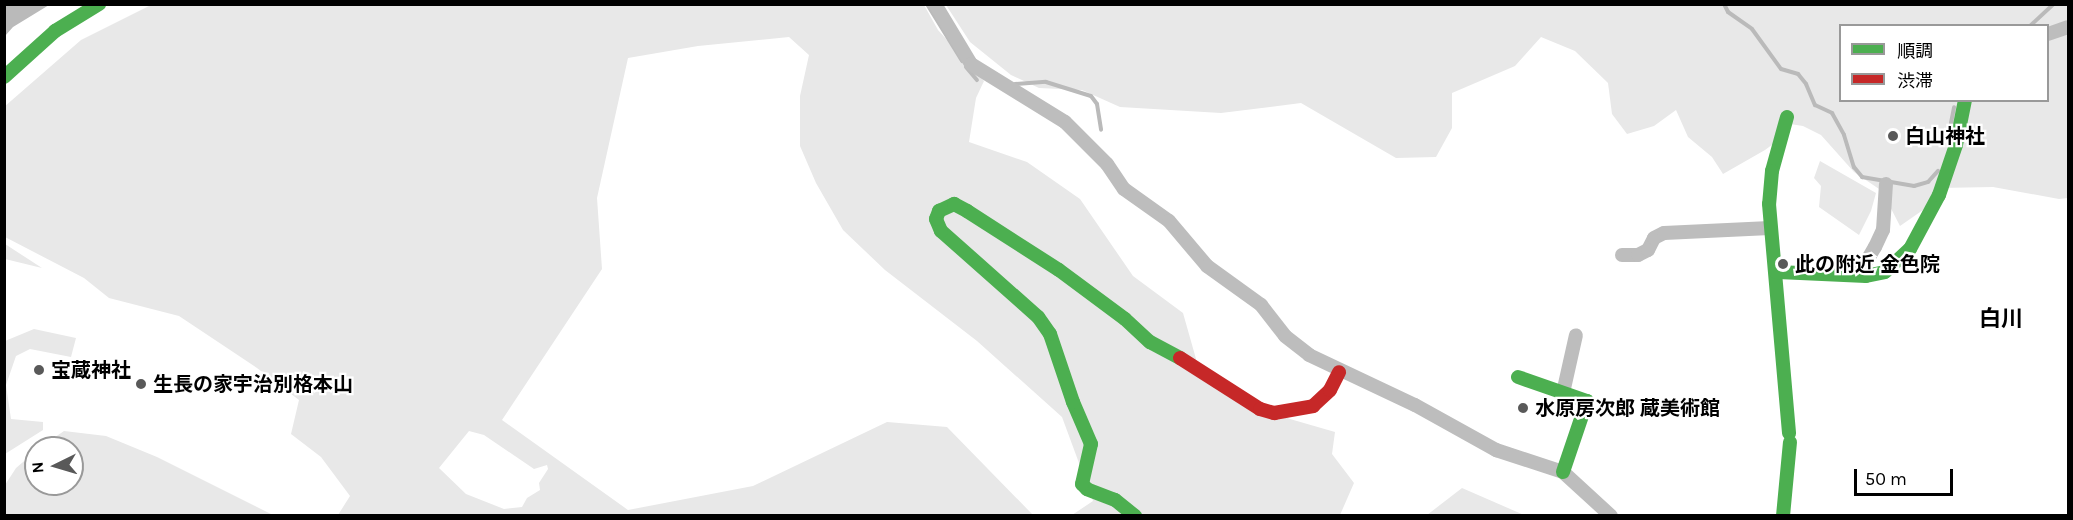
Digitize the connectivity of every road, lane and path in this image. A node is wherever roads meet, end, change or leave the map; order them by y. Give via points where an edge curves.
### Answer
1 (99, 4) edge
2 (935, 4) edge
3 (2068, 27) edge
4 (2049, 33) edge
5 (4, 77) edge
6 (1965, 102) edge
7 (1787, 117) dead end
8 (1886, 184) dead end
9 (1770, 228) junction
10 (1622, 255) dead end
11 (1776, 272) junction
12 (1794, 273) junction
13 (1576, 335) dead end
14 (1339, 372) junction
15 (1518, 377) dead end
16 (1563, 393) junction
17 (1563, 472) junction
18 (1135, 516) edge
19 (1611, 516) edge
20 (1783, 516) edge

1 - 5 street via 55,31
2 - 14 street via 971,64 1065,122 1107,164 1124,189 1169,221 1207,266 1261,305 1285,336 1301,349
3 - 4 street
6 - 12 street via 1956,145 1939,195 1910,249 1885,272 1866,276
7 - 9 street via 1772,171
8 - 12 street via 1883,230 1864,264
9 - 10 street via 1664,233 1654,238 1648,250 1638,255
9 - 11 street
11 - 12 street
11 - 20 street via 1789,437
13 - 16 street
14 - 17 street via 1415,405 1496,450
14 - 18 street via 1330,390 1313,406 1274,413 1260,409 1150,342 1059,270 1001,236 967,210 954,204 945,206 936,219 941,231 1038,317 1050,334 1091,444 1082,484 1115,500
15 - 16 street
16 - 17 street via 1587,401
17 - 19 street

